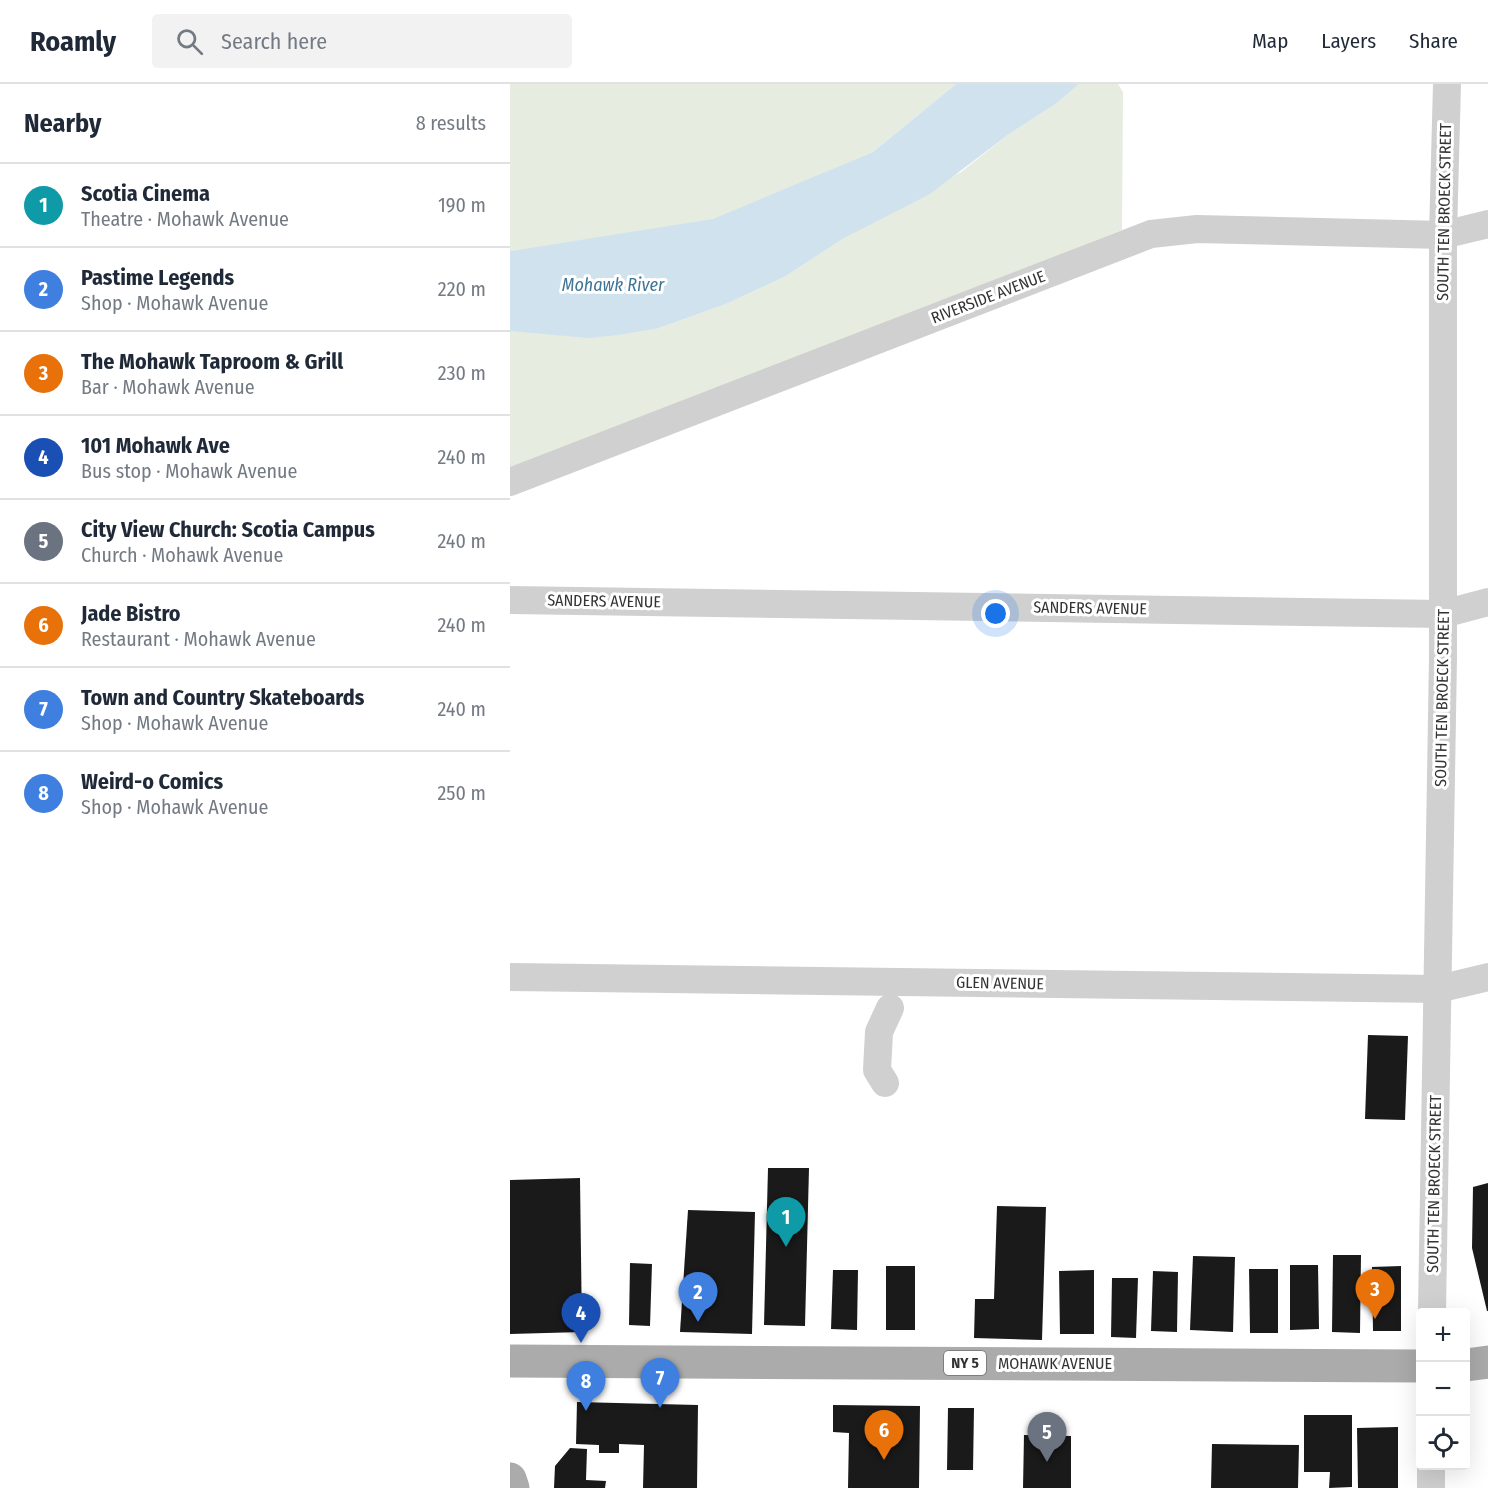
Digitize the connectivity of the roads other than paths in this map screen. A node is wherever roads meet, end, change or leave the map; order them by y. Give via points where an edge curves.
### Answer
1 (1447, 84) edge
2 (1488, 224) edge
3 (1443, 235) junction
4 (510, 482) edge
5 (510, 600) edge
6 (1488, 602) edge
7 (1443, 614) junction
8 (510, 977) edge
9 (1488, 977) edge
10 (1438, 989) junction
11 (890, 1008) dead end
12 (885, 1083) dead end
13 (1432, 1308) edge
14 (510, 1361) edge
15 (1488, 1362) edge
16 (1470, 1364) edge
17 (1416, 1366) edge
18 (1431, 1470) edge
19 (510, 1479) edge
20 (513, 1488) edge
21 (1431, 1488) edge

1 - 3 street, SOUTH TEN BROECK STREET
2 - 3 street, RIVERSIDE AVENUE
3 - 4 street, RIVERSIDE AVENUE via 1197,229 1151,234
3 - 7 street, SOUTH TEN BROECK STREET
5 - 7 street, SANDERS AVENUE
6 - 7 street, SANDERS AVENUE
7 - 10 street, SOUTH TEN BROECK STREET
8 - 10 street, GLEN AVENUE
9 - 10 street, GLEN AVENUE
10 - 13 street, SOUTH TEN BROECK STREET
11 - 12 street via 879,1032 877,1070
14 - 17 main road, MOHAWK AVENUE / NY 5
15 - 16 main road
18 - 21 street
19 - 20 main road

